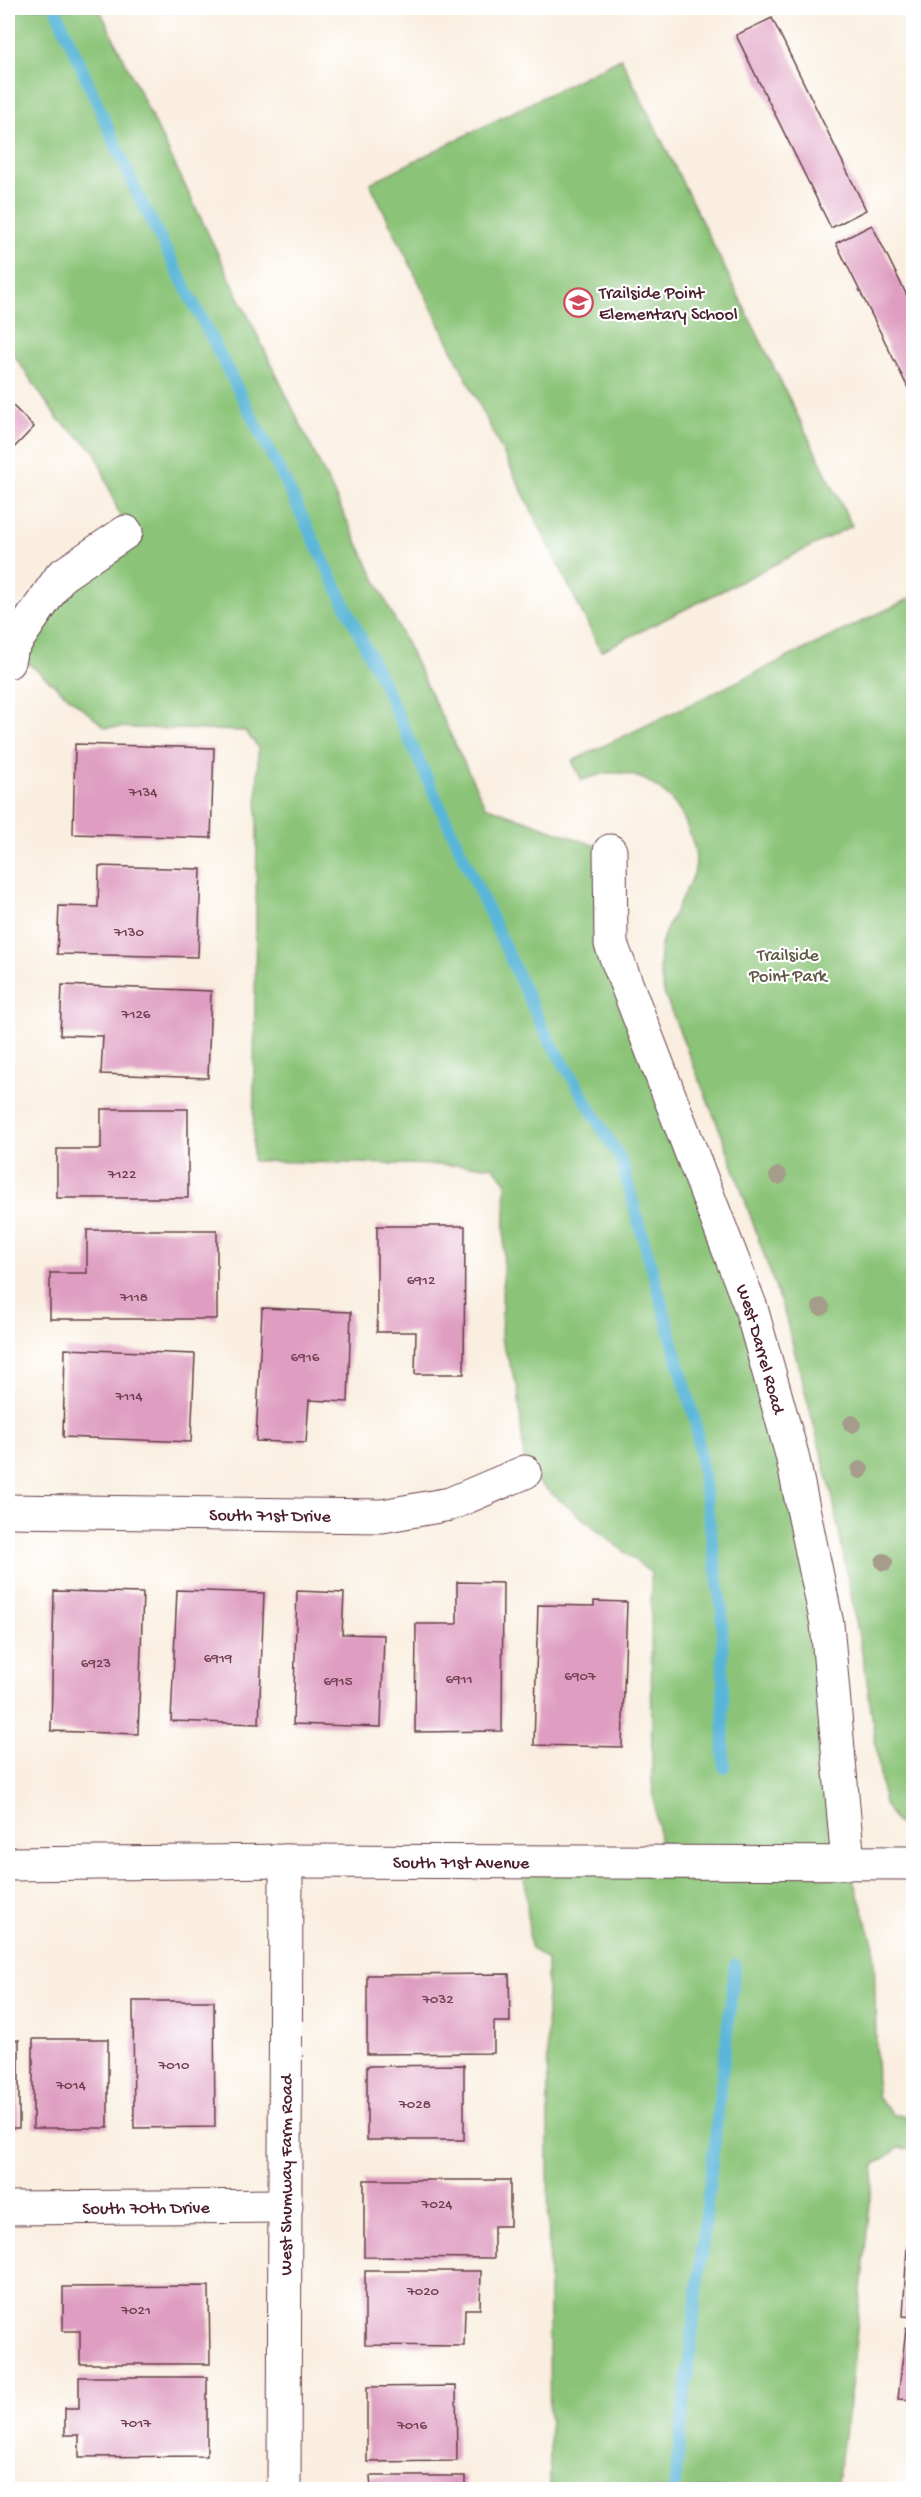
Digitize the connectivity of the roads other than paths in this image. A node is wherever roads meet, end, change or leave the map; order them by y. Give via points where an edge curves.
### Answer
1 (126, 532) dead end
2 (8, 662) edge
3 (610, 851) dead end
4 (525, 1472) dead end
5 (8, 1511) edge
6 (286, 1861) junction
7 (848, 1863) junction
8 (914, 1863) edge
9 (8, 1864) edge
10 (286, 2206) junction
11 (8, 2208) edge
12 (284, 2490) edge

1 - 2 street via 61,576 10,649
3 - 7 street, West Darrel Road via 611,944 751,1308 792,1455 827,1624
4 - 5 street, South 71st Drive via 450,1504 382,1516
6 - 7 street, South 71st Avenue
6 - 9 street, South 71st Avenue
6 - 10 street, West Shumway Farm Road
7 - 8 street, South 71st Avenue
10 - 11 street, South 70th Drive
10 - 12 street, West Shumway Farm Road

